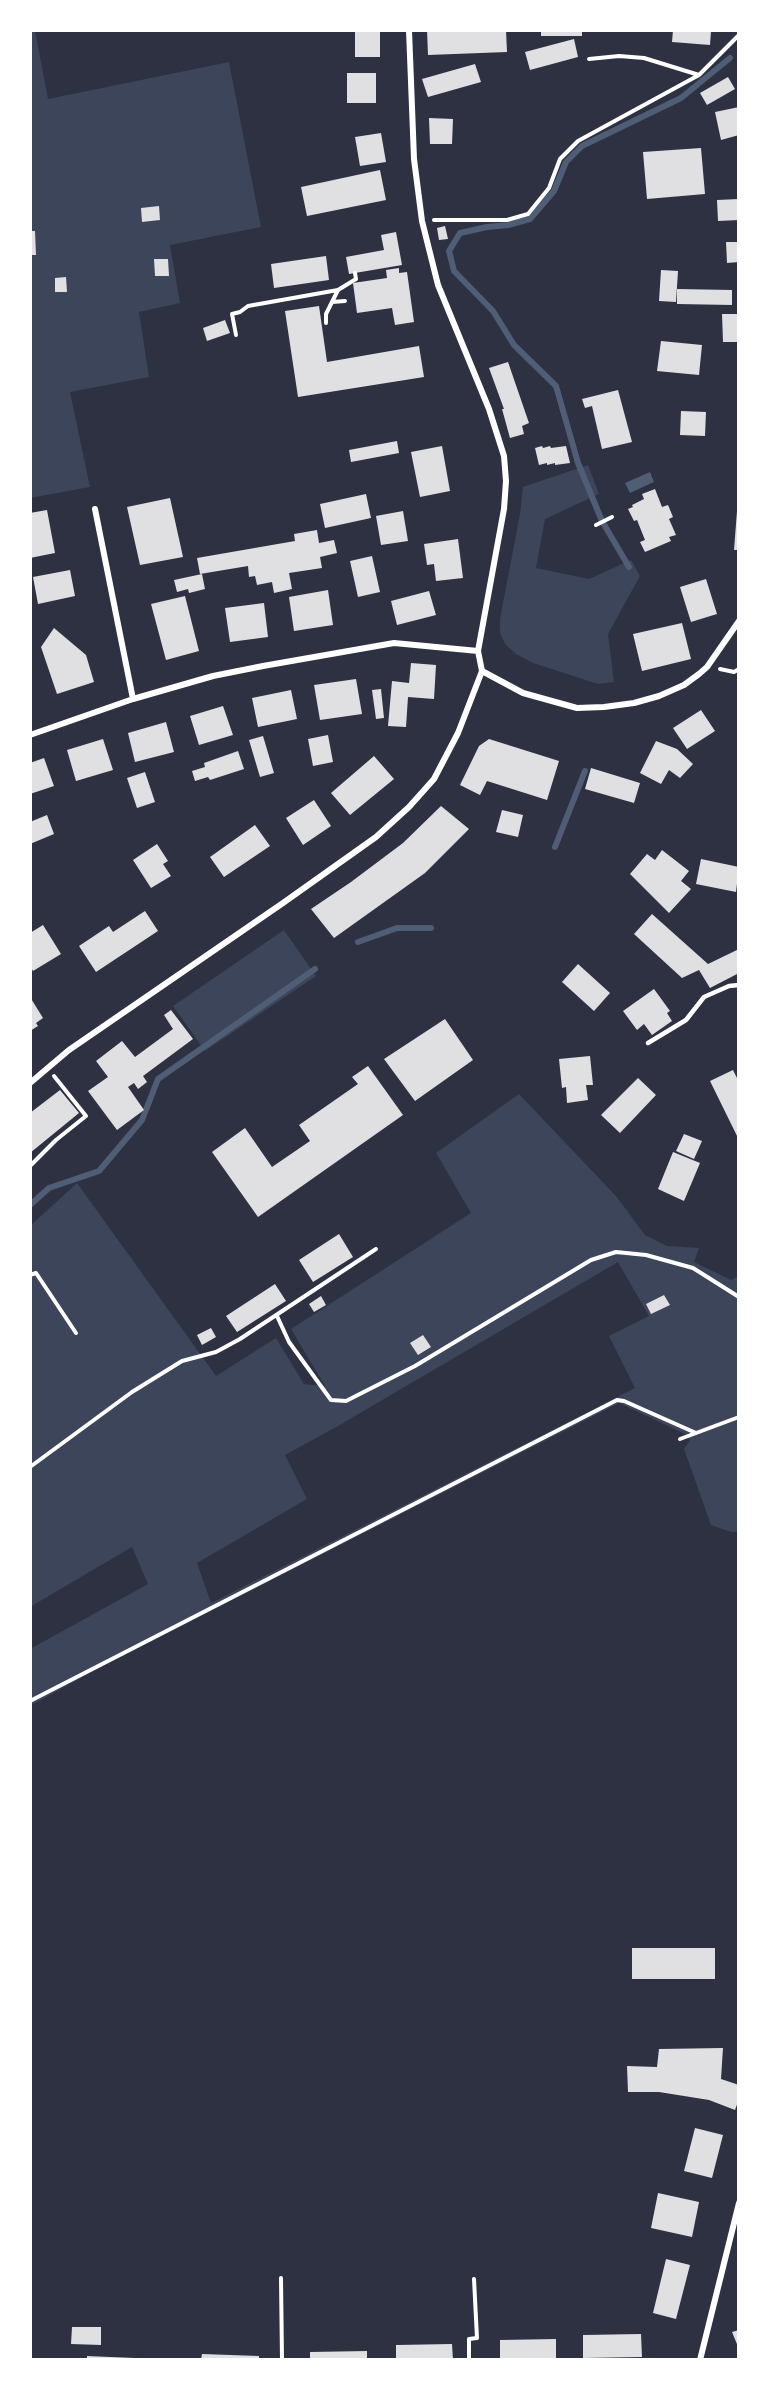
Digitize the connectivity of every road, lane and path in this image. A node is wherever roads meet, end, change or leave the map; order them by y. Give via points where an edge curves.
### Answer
1 (409, 30) edge
2 (739, 35) edge
3 (589, 59) dead end
4 (699, 75) junction
5 (422, 220) junction
6 (355, 273) dead end
7 (338, 290) junction
8 (345, 301) dead end
9 (331, 302) junction
10 (326, 323) dead end
11 (236, 335) dead end
12 (95, 509) dead end
13 (612, 517) dead end
14 (597, 525) dead end
15 (739, 621) edge
16 (478, 651) junction
17 (707, 667) junction
18 (739, 669) edge
19 (482, 671) junction
20 (133, 699) junction
21 (30, 735) edge
22 (739, 985) edge
23 (648, 1043) dead end
24 (47, 1067) junction
25 (30, 1083) edge
26 (30, 1166) edge
27 (376, 1249) dead end
28 (30, 1275) edge
29 (739, 1297) edge
30 (277, 1316) junction
31 (76, 1333) dead end
32 (739, 1417) edge
33 (696, 1433) junction
34 (680, 1439) dead end
35 (30, 1467) edge
36 (30, 1701) edge
37 (739, 2203) edge
38 (281, 2278) dead end
39 (474, 2279) dead end
40 (282, 2360) edge
41 (469, 2360) edge
42 (700, 2360) edge

1 - 5 street via 414,159
2 - 4 path
3 - 4 path via 644,58
4 - 5 path via 578,141 561,159 549,188 528,214 507,220
5 - 16 street via 438,285 504,456 504,509
6 - 7 path via 356,279
7 - 9 path
7 - 11 path via 248,306 232,314
8 - 9 path
9 - 10 path
12 - 20 street
13 - 14 path
15 - 17 street
16 - 19 street
16 - 20 street via 394,643 213,676
17 - 18 path via 734,672
17 - 19 street via 684,685 659,696 577,708 524,693
19 - 24 street via 458,733 434,779 409,807 376,837
20 - 21 street
22 - 23 lane via 704,997 686,1020
24 - 25 street
24 - 26 path via 86,1116
27 - 30 path
28 - 31 path via 36,1273
29 - 30 path via 693,1268 646,1255 616,1252 591,1260 415,1366 346,1401 331,1400 289,1342
30 - 35 path via 216,1352 182,1361 132,1392
32 - 33 path
33 - 34 path
33 - 36 path via 617,1400
37 - 42 street
38 - 40 path
39 - 41 path via 477,2338 469,2339

